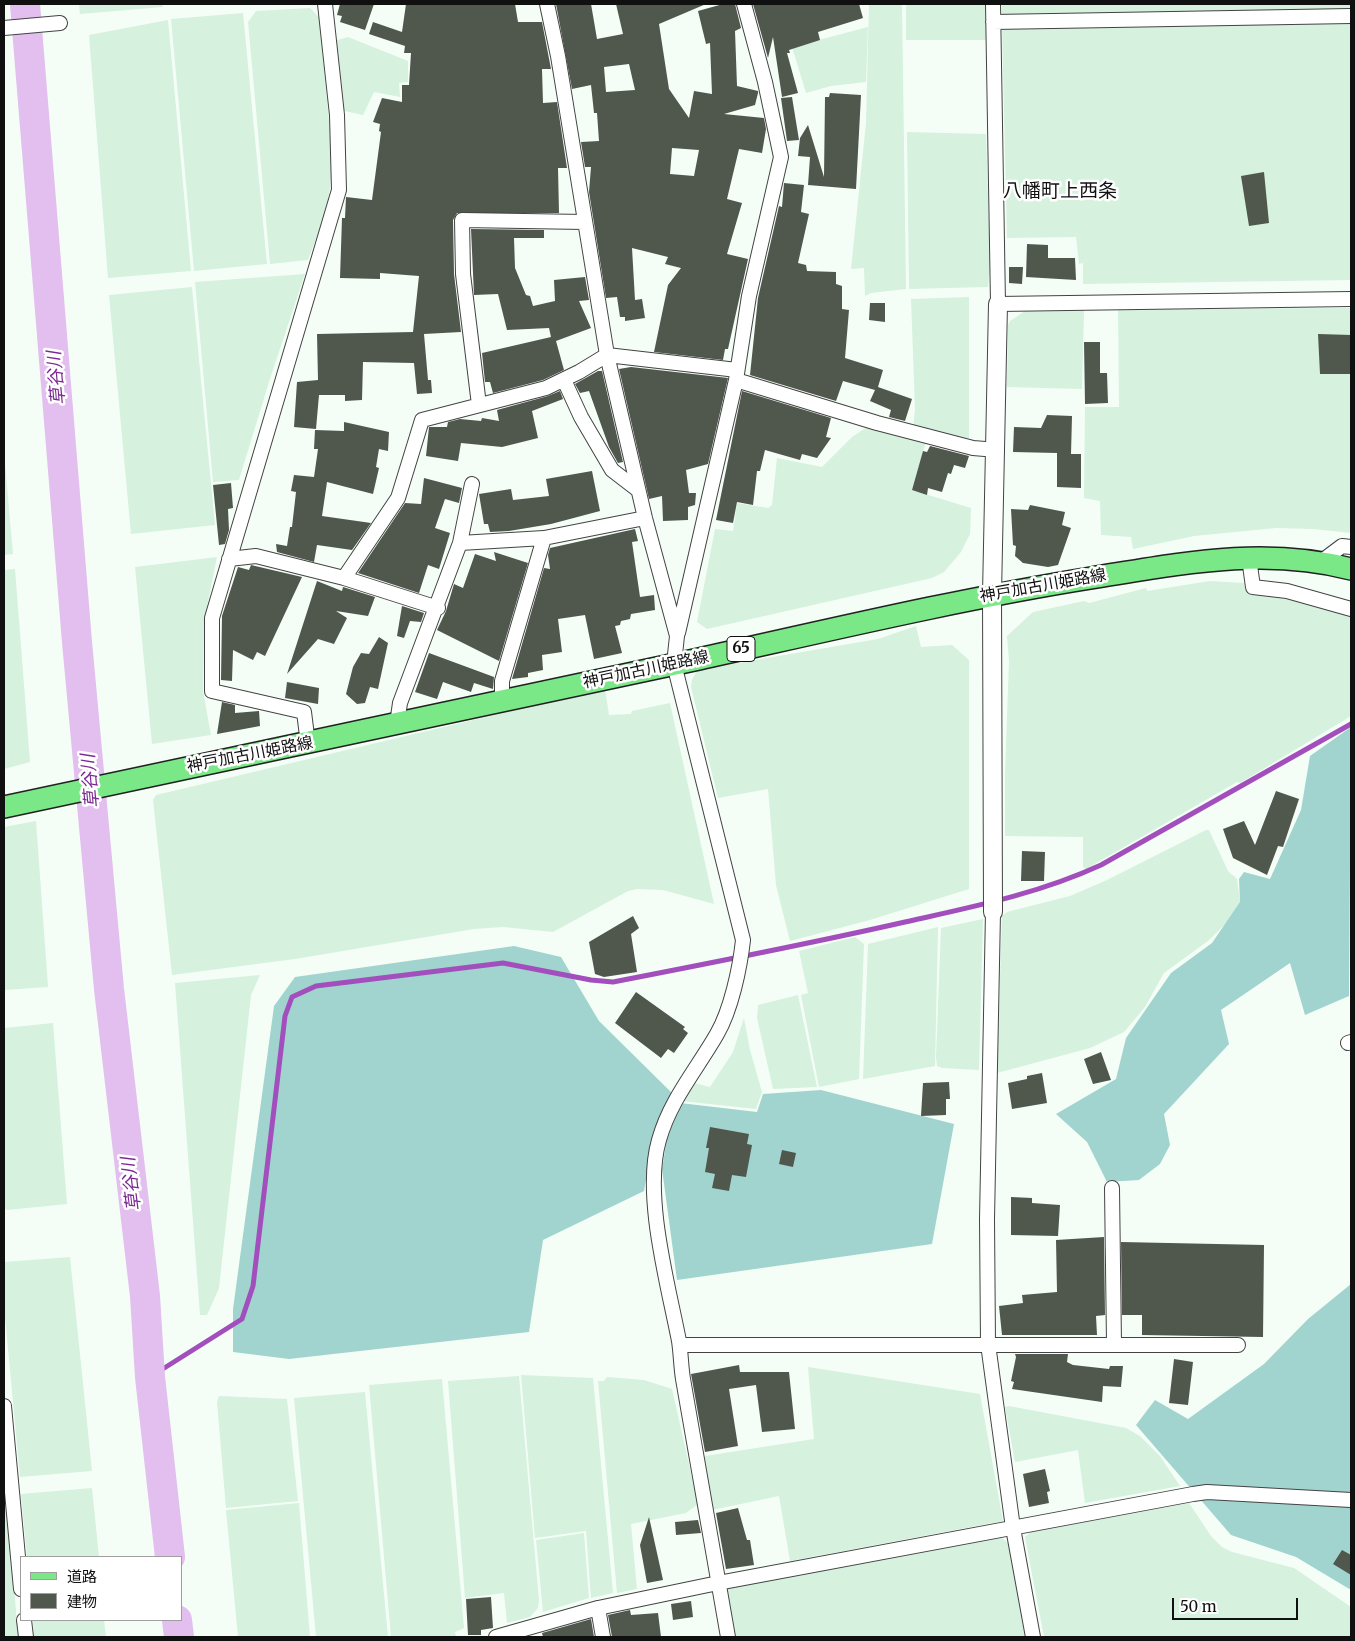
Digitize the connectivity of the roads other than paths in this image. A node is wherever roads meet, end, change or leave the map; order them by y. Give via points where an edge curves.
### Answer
1 (325, 4) edge
2 (547, 4) edge
3 (744, 4) edge
4 (993, 4) edge
5 (1351, 16) edge
6 (993, 22) junction
7 (60, 23) dead end
8 (4, 28) edge
9 (585, 222) junction
10 (1351, 299) edge
11 (998, 304) junction
12 (607, 355) junction
13 (737, 375) junction
14 (564, 380) junction
15 (479, 405) junction
16 (997, 450) junction
17 (472, 484) dead end
18 (638, 490) junction
19 (644, 518) junction
20 (544, 538) junction
21 (460, 544) junction
22 (1351, 547) edge
23 (1249, 558) junction
24 (229, 559) junction
25 (1322, 561) junction
26 (1351, 569) edge
27 (344, 578) junction
28 (992, 594) junction
29 (438, 608) junction
30 (1351, 609) edge
31 (677, 636) junction
32 (674, 664) junction
33 (502, 701) junction
34 (397, 724) junction
35 (308, 744) junction
36 (4, 807) edge
37 (993, 912) joint
38 (1112, 1188) dead end
39 (988, 1344) junction
40 (1114, 1344) junction
41 (680, 1345) junction
42 (1238, 1345) dead end
43 (4, 1406) edge
44 (1351, 1500) edge
45 (1013, 1528) junction
46 (20, 1578) edge
47 (718, 1583) junction
48 (598, 1608) junction
49 (24, 1621) edge
50 (26, 1637) edge
51 (496, 1637) edge
52 (603, 1637) edge
53 (728, 1637) edge
54 (1033, 1637) edge

1 - 24 street via 337,115 339,190
2 - 9 street
3 - 13 street via 781,157 749,296
4 - 6 street
5 - 6 street
6 - 11 street
7 - 8 street
9 - 12 street
9 - 15 street via 462,220 463,274
10 - 11 street
11 - 16 street
12 - 13 street
12 - 14 street
12 - 18 street
13 - 16 street via 877,423 972,448
13 - 31 street
14 - 15 street via 546,388
14 - 18 street via 580,417 612,470
15 - 27 street via 422,420 398,498
16 - 28 street
17 - 21 street
18 - 19 street
19 - 20 street
19 - 31 street
20 - 21 street
20 - 33 street via 502,681
21 - 29 street
22 - 25 street via 1342,546
23 - 25 main road, 神戸加古川姫路線 / 65 via 1275,556
23 - 28 main road, 神戸加古川姫路線 / 65 via 1185,563
23 - 30 street via 1252,587 1287,592
24 - 27 street via 256,556
24 - 35 street via 212,618 212,692 304,712
25 - 26 main road, 神戸加古川姫路線 / 65
27 - 29 street
28 - 32 main road, 神戸加古川姫路線 / 65
28 - 37 street
29 - 34 street via 400,703
31 - 32 street
32 - 33 main road, 神戸加古川姫路線 / 65
32 - 41 street via 743,940 739,972 718,1032 675,1100 659,1139 653,1172 661,1249
33 - 34 main road, 神戸加古川姫路線 / 65
34 - 35 main road, 神戸加古川姫路線 / 65
35 - 36 main road, 神戸加古川姫路線 / 65
37 - 39 street
38 - 40 street
39 - 40 street
39 - 41 street
39 - 45 street
40 - 42 street
41 - 47 street via 682,1375
43 - 46 street
44 - 45 street via 1207,1492
45 - 47 street
45 - 54 street
47 - 48 street
47 - 53 street
48 - 51 street
48 - 52 street
49 - 50 street

